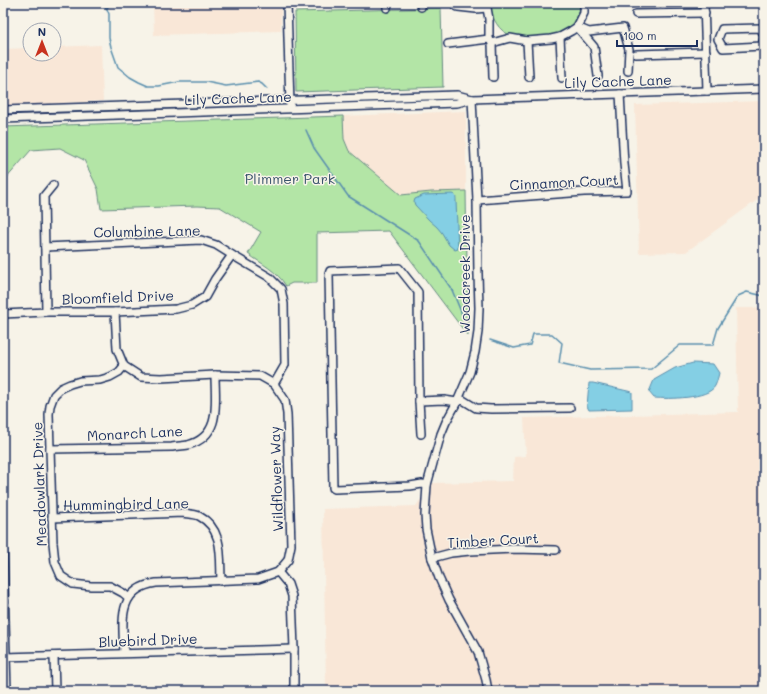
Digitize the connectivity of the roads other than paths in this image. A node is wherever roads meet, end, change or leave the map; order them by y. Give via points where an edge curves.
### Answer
1 (287, 3) edge
2 (456, 3) edge
3 (584, 3) edge
4 (704, 3) edge
5 (486, 5) edge
6 (705, 13) junction
7 (636, 14) dead end
8 (577, 26) junction
9 (560, 37) junction
10 (764, 37) edge
11 (705, 39) junction
12 (718, 39) junction
13 (491, 41) junction
14 (527, 41) junction
15 (448, 44) dead end
16 (706, 52) junction
17 (636, 54) dead end
18 (628, 71) dead end
19 (598, 76) dead end
20 (529, 77) dead end
21 (493, 78) dead end
22 (562, 78) dead end
23 (764, 89) edge
24 (707, 91) junction
25 (620, 94) junction
26 (472, 99) junction
27 (290, 100) junction
28 (290, 109) junction
29 (3, 110) edge
30 (3, 119) edge
31 (53, 185) dead end
32 (476, 200) junction
33 (46, 247) junction
34 (232, 255) junction
35 (46, 312) junction
36 (115, 312) junction
37 (3, 314) edge
38 (124, 366) junction
39 (215, 375) junction
40 (274, 384) junction
41 (419, 402) junction
42 (458, 402) junction
43 (570, 408) dead end
44 (421, 434) dead end
45 (50, 449) junction
46 (427, 485) junction
47 (52, 518) junction
48 (3, 548) edge
49 (556, 550) dead end
50 (432, 558) junction
51 (278, 572) junction
52 (221, 581) junction
53 (129, 598) junction
54 (294, 649) junction
55 (124, 653) junction
56 (54, 656) junction
57 (5, 657) edge
58 (7, 691) edge
59 (55, 691) edge
60 (294, 691) edge
61 (488, 691) edge

1 - 27 street
2 - 5 street via 456,6 461,8 476,9
3 - 8 street via 584,13
4 - 6 street
5 - 13 street
6 - 7 street
6 - 11 street
8 - 9 street
8 - 18 street via 590,32 623,28 629,49
8 - 19 street via 594,47
9 - 14 street
9 - 22 street
10 - 12 street via 762,46 723,48
10 - 12 street via 761,28 722,29
11 - 12 street
11 - 16 street
13 - 14 street via 510,38
13 - 15 street
13 - 21 street
14 - 20 street
16 - 17 street
16 - 24 street
23 - 24 street, Lily Cache Lane
24 - 25 street, Lily Cache Lane
25 - 26 street, Lily Cache Lane
25 - 32 street, Cinnamon Court via 627,191
26 - 27 street, Lily Cache Lane via 457,95
26 - 28 street, Lily Cache Lane via 457,103
26 - 32 street, Woodcreek Drive
27 - 28 street
27 - 29 street, Lily Cache Lane
28 - 30 street, Lily Cache Lane
31 - 33 street via 44,196
32 - 42 street, Woodcreek Drive via 478,332 470,372
33 - 34 street, Columbine Lane via 201,240 216,244
33 - 35 street
34 - 36 street, Bloomfield Drive via 205,297 192,305 176,309
34 - 40 street, Columbine Lane via 269,277 281,289 284,304 285,365
35 - 36 street, Bloomfield Drive
35 - 37 street, Bloomfield Drive
36 - 38 street via 117,349
38 - 39 street via 141,377
38 - 45 street, Meadowlark Drive via 110,377 70,384 54,395 49,414
39 - 40 street via 260,376
39 - 45 street, Monarch Lane via 215,418 203,438 188,445
40 - 51 street, Wildflower Way via 285,400 287,414 290,545 288,560
41 - 42 street
41 - 44 street
41 - 46 street via 418,292 399,268 330,271 333,488
42 - 43 street via 464,400 476,408 492,409
42 - 46 street, Woodcreek Drive via 441,434
45 - 47 street, Meadowlark Drive
46 - 50 street, Woodcreek Drive via 425,515
47 - 52 street, Hummingbird Lane via 183,513 197,516 208,522 216,533 220,549
47 - 53 street, Meadowlark Drive via 55,562 61,576 73,584 110,586
48 - 57 street
49 - 50 street, Timber Court via 478,551 451,553
50 - 61 street, Woodcreek Drive via 439,578 478,652
51 - 52 street via 258,579
51 - 54 street via 288,584 292,596
52 - 53 street via 151,584 140,588
53 - 55 street via 123,611
54 - 55 street, Bluebird Drive
54 - 60 street
55 - 56 street, Bluebird Drive
56 - 57 street, Bluebird Drive
56 - 59 street
57 - 58 street

